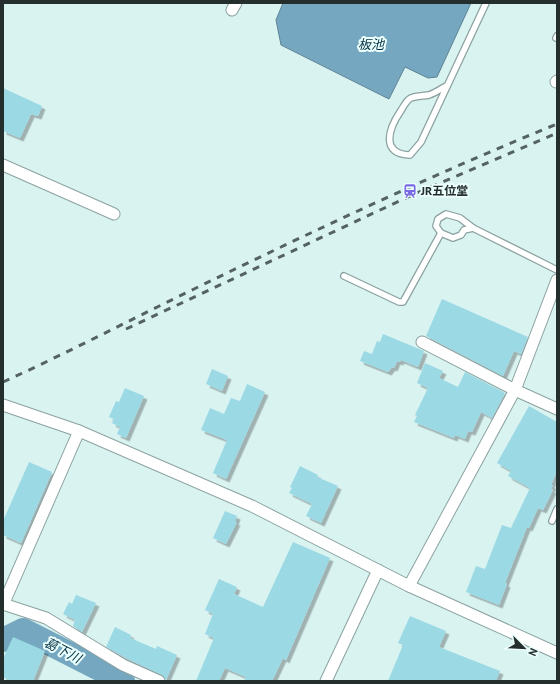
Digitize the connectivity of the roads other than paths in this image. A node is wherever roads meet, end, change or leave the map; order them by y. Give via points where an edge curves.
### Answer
1 (486, 3) edge
2 (446, 86) junction
3 (3, 165) edge
4 (114, 214) dead end
5 (473, 228) junction
6 (441, 233) junction
7 (557, 270) edge
8 (344, 276) dead end
9 (557, 280) edge
10 (422, 342) dead end
11 (515, 390) junction
12 (3, 405) edge
13 (557, 409) edge
14 (79, 431) junction
15 (557, 509) edge
16 (552, 521) dead end
17 (378, 570) junction
18 (409, 586) junction
19 (3, 605) edge
20 (557, 653) edge
21 (159, 681) edge
22 (326, 681) edge

1 - 2 lane
2 - 2 lane via 416,150 410,155 395,151 389,141 390,132 406,101 432,94
3 - 4 street
5 - 6 lane via 464,230 461,235 452,238
5 - 6 lane via 460,218 446,214 438,220 436,226
5 - 7 lane
6 - 8 lane via 403,302
9 - 11 street
10 - 11 street
11 - 13 street
11 - 18 street
12 - 14 street
14 - 17 street via 252,506
14 - 19 street
15 - 16 lane
17 - 18 street
17 - 22 street
18 - 20 street
19 - 21 street via 46,618 122,665

